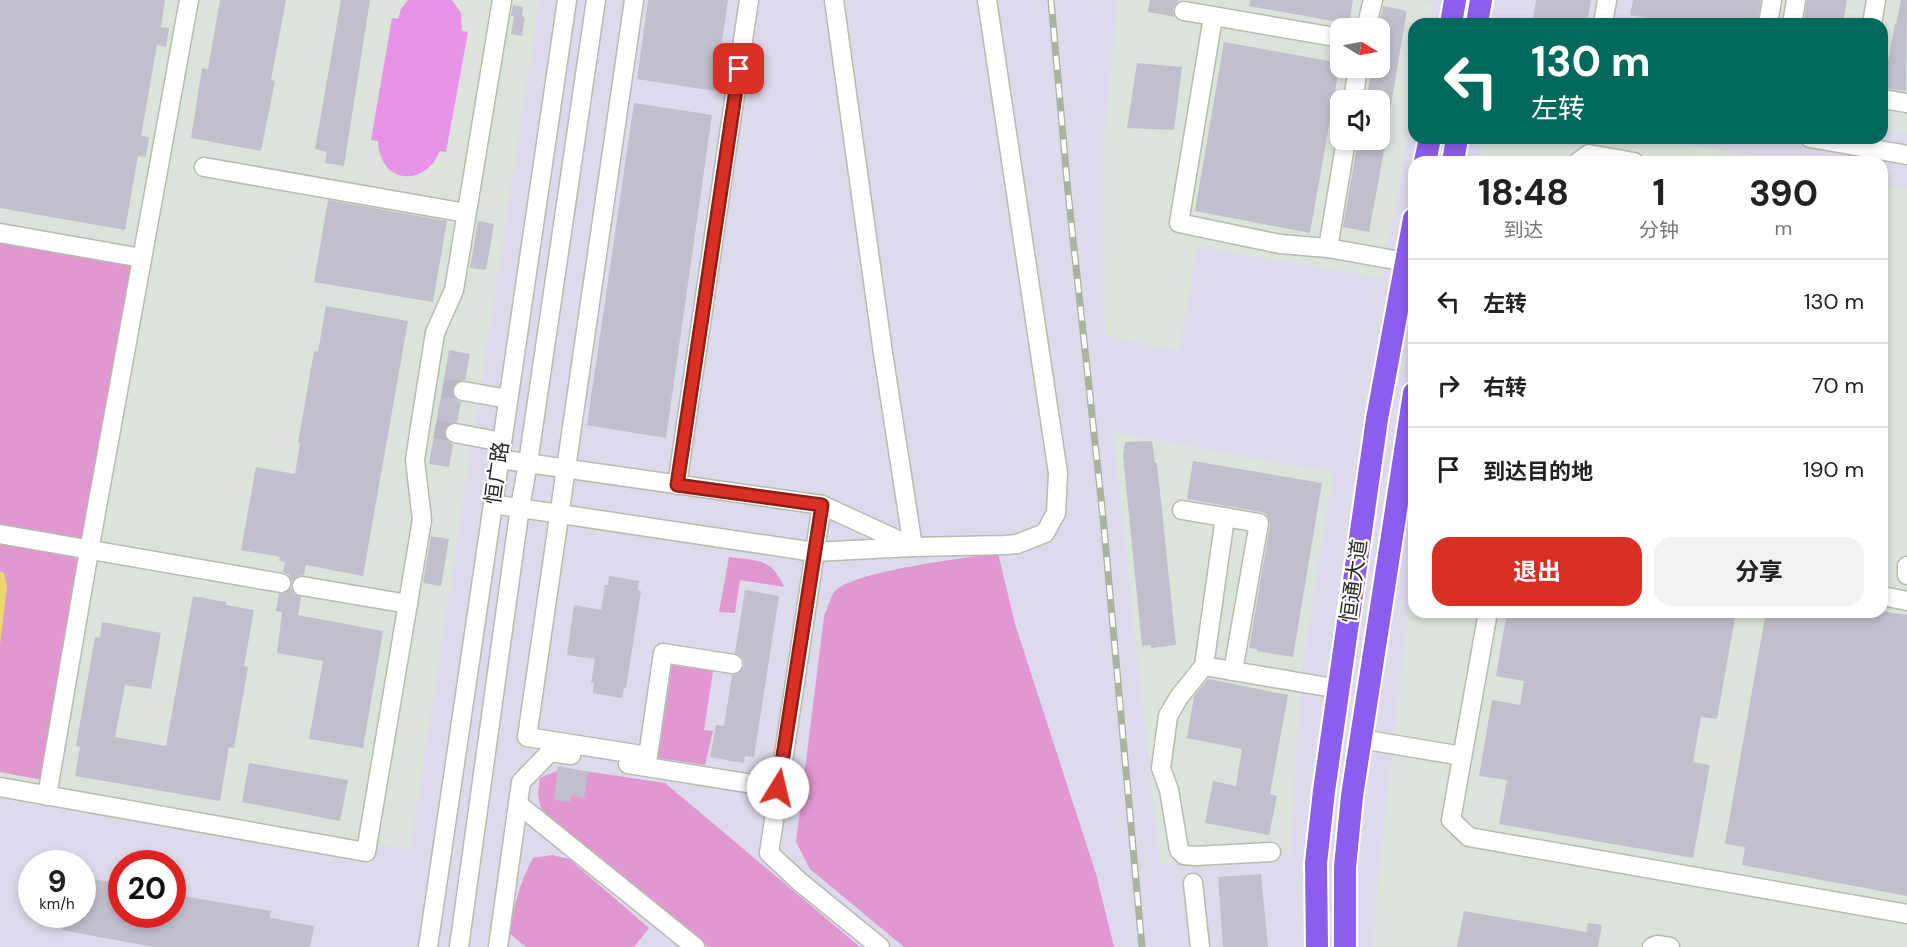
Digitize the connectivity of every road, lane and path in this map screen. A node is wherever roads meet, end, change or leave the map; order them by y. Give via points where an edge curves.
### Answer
1 (189, 0) edge
2 (502, 0) edge
3 (567, 0) edge
4 (596, 0) edge
5 (634, 0) edge
6 (749, 0) edge
7 (834, 0) edge
8 (987, 0) edge
9 (1373, 0) edge
10 (1455, 0) edge
11 (1481, 0) edge
12 (1607, 0) edge
13 (1772, 0) edge
14 (1796, 0) edge
15 (1876, 0) edge
16 (1184, 11) dead end
17 (1213, 17) junction
18 (1368, 18) edge
19 (1452, 18) edge
20 (1478, 18) edge
21 (1604, 18) edge
22 (1769, 18) edge
23 (1793, 18) edge
24 (1873, 18) edge
25 (1330, 36) edge
26 (1888, 100) edge
27 (1907, 103) edge
28 (1844, 144) edge
29 (1344, 150) edge
30 (1907, 155) edge
31 (204, 167) dead end
32 (466, 213) junction
33 (0, 234) edge
34 (1328, 248) junction
35 (1408, 251) edge
36 (142, 258) junction
37 (1406, 262) junction
38 (463, 391) tunnel mouth
39 (508, 399) junction
40 (1408, 432) edge
41 (455, 433) tunnel mouth
42 (500, 450) junction
43 (528, 463) junction
44 (566, 469) junction
45 (677, 485) junction
46 (493, 504) junction
47 (822, 505) junction
48 (520, 507) junction
49 (1182, 510) dead end
50 (559, 514) junction
51 (1225, 517) junction
52 (0, 534) edge
53 (913, 547) junction
54 (89, 551) junction
55 (814, 552) junction
56 (1907, 566) edge
57 (1907, 575) edge
58 (281, 583) dead end
59 (302, 586) dead end
60 (1888, 597) edge
61 (1907, 601) edge
62 (408, 604) junction
63 (1487, 618) edge
64 (733, 664) dead end
65 (1204, 666) junction
66 (1233, 671) junction
67 (1339, 689) junction
68 (1361, 739) junction
69 (1462, 756) junction
70 (0, 787) edge
71 (778, 788) junction
72 (47, 796) junction
73 (518, 804) junction
74 (1271, 852) dead end
75 (1193, 883) dead end
76 (1907, 914) edge
77 (428, 947) edge
78 (459, 947) edge
79 (498, 947) edge
80 (695, 947) edge
81 (880, 947) edge
82 (1200, 947) edge
83 (1317, 947) edge
84 (1345, 947) edge
85 (1652, 947) edge
86 (1670, 947) edge

1 - 36 street
2 - 32 street
3 - 39 street, 恒广路
4 - 43 street, 恒广路
5 - 44 street
6 - 45 street
7 - 53 street
8 - 53 street via 1058,473 1056,513 1045,533 1017,544
9 - 18 street
10 - 19 main road
11 - 20 main road
12 - 21 street
13 - 22 street
14 - 23 street
15 - 24 street
16 - 17 street
17 - 25 street
17 - 34 street via 1179,223 1280,244
26 - 27 street
28 - 30 street
29 - 34 street
31 - 32 street
32 - 62 street via 454,290 435,333 435,386 428,428 415,460 423,520
33 - 36 street
34 - 37 street
35 - 37 main road, 恒通大道
36 - 54 street
37 - 67 main road, 恒通大道 via 1377,419
38 - 39 street
39 - 42 street, 恒广路
40 - 68 main road, 恒通大道
41 - 42 street
42 - 43 street
42 - 46 street, 恒广路
43 - 44 street
43 - 48 street, 恒广路
44 - 45 street
44 - 50 street
45 - 47 street
46 - 48 street
46 - 77 street, 恒广路
47 - 53 street
47 - 55 street
48 - 50 street
48 - 78 street, 恒广路
49 - 51 street
50 - 55 street
50 - 64 street via 527,737 648,756 663,653
51 - 65 street
51 - 66 street via 1259,523
52 - 54 street
53 - 55 street
54 - 58 street
54 - 72 street
55 - 71 street
56 - 57 street
59 - 62 street
60 - 61 street
62 - 72 street via 366,852
63 - 69 street
65 - 66 street
65 - 74 street via 1168,716 1161,768 1169,790 1179,850 1195,856
66 - 67 street
67 - 83 main road, 恒通大道 via 1316,863
68 - 69 street
68 - 84 main road, 恒通大道 via 1344,867
69 - 76 street via 1451,820 1469,837
70 - 72 street
71 - 73 street via 550,752 521,782
71 - 81 street via 769,852
73 - 79 street
73 - 80 street
75 - 82 street
85 - 86 street

